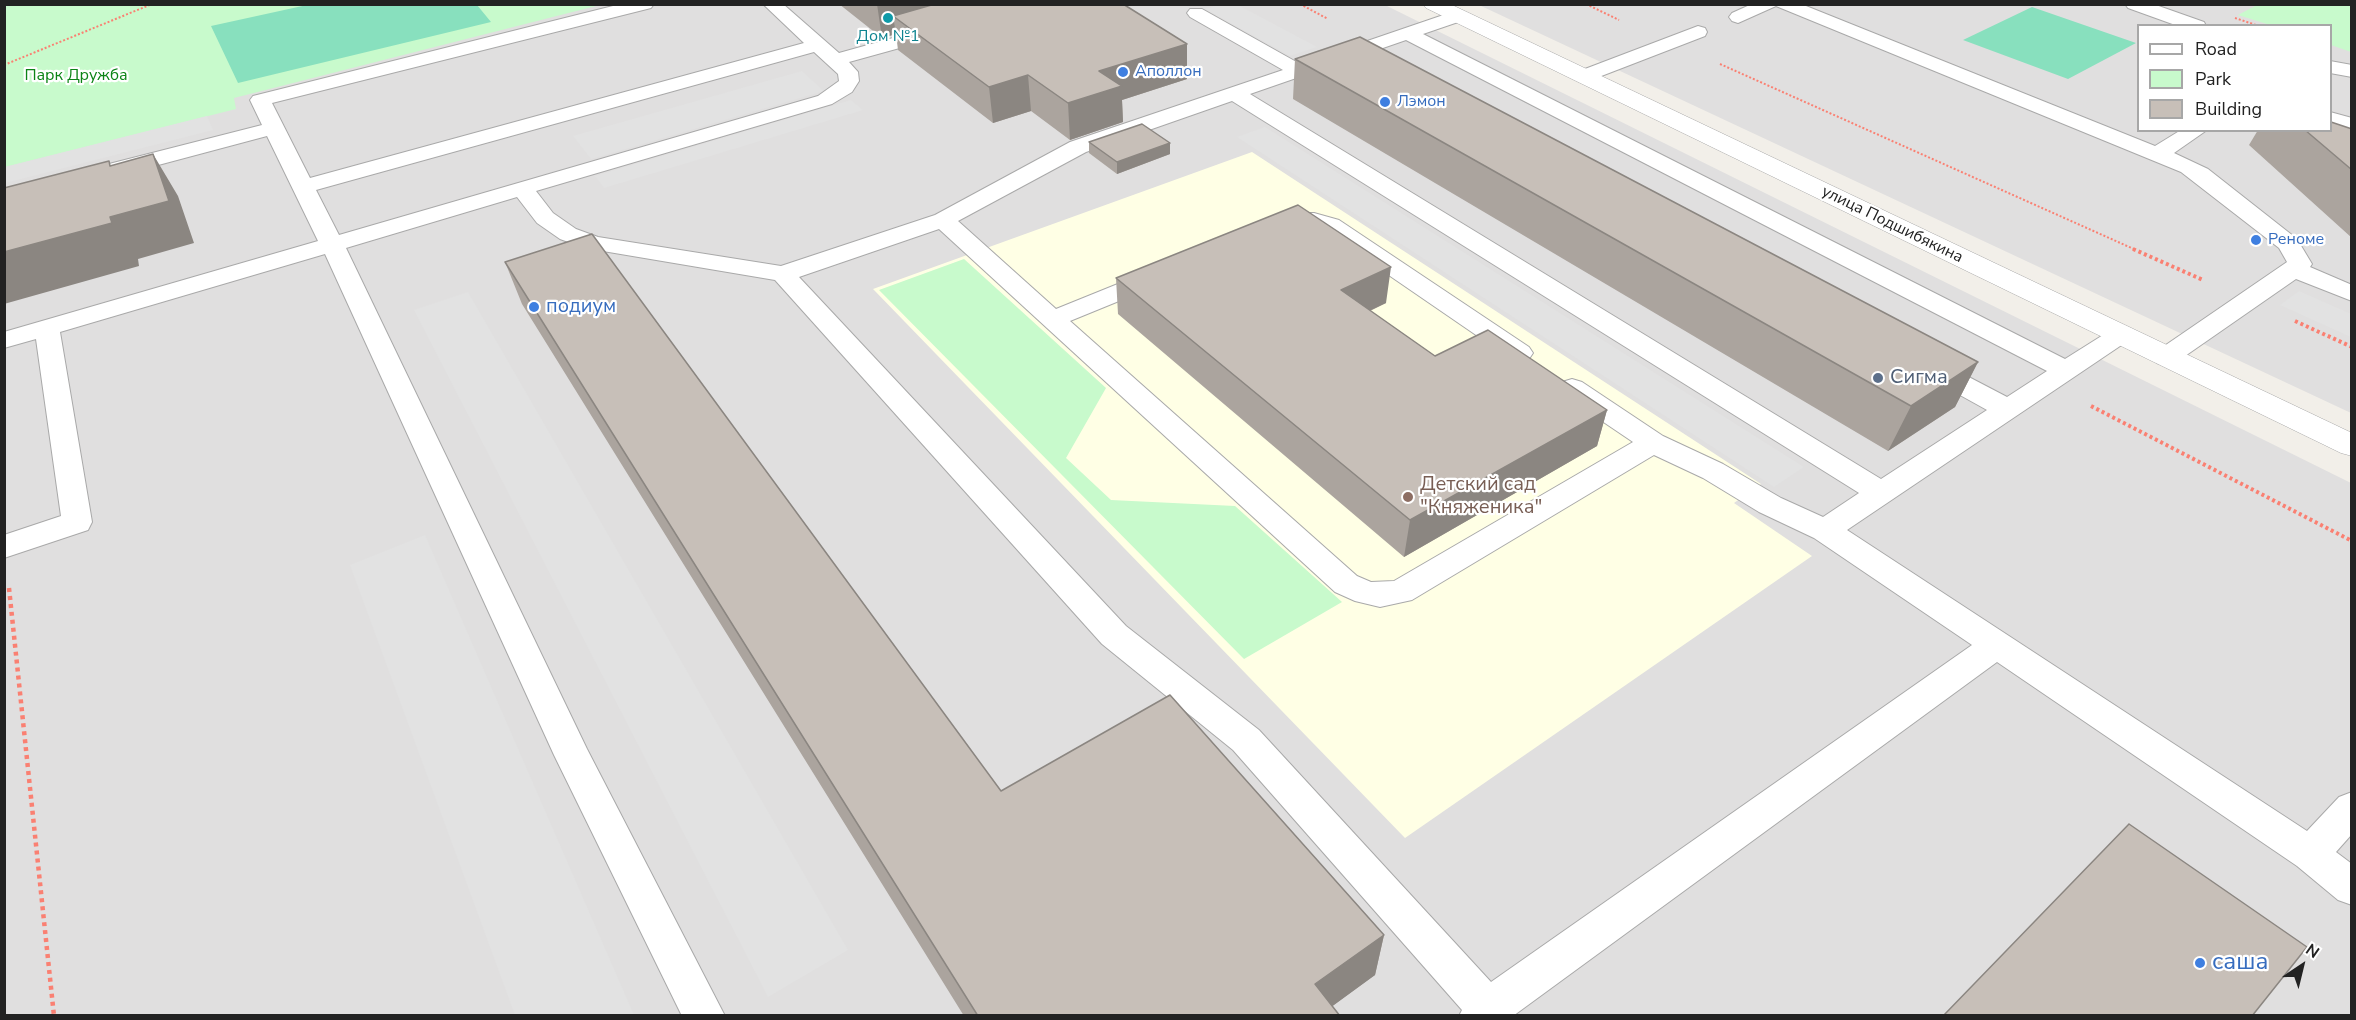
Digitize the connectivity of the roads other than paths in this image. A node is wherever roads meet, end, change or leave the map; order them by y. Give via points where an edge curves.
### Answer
1 (645, 4) edge
2 (772, 4) edge
3 (1433, 4) edge
4 (1769, 4) edge
5 (1784, 4) edge
6 (2133, 4) edge
7 (1196, 13) dead end
8 (1458, 16) junction
9 (1738, 17) dead end
10 (2191, 24) edge
11 (951, 27) edge
12 (1698, 32) dead end
13 (1408, 34) junction
14 (819, 45) junction
15 (1349, 54) junction
16 (836, 60) junction
17 (1370, 65) edge
18 (2332, 67) edge
19 (1299, 71) junction
20 (2352, 71) edge
21 (1584, 76) junction
22 (1235, 93) junction
23 (2332, 118) edge
24 (2352, 125) edge
25 (274, 128) junction
26 (2194, 132) edge
27 (2157, 154) junction
28 (94, 175) edge
29 (304, 187) junction
30 (522, 188) junction
31 (943, 220) junction
32 (1267, 231) edge
33 (332, 244) junction
34 (2294, 269) junction
35 (1170, 271) edge
36 (783, 274) junction
37 (2352, 294) edge
38 (1053, 319) junction
39 (47, 328) junction
40 (2120, 335) junction
41 (4, 340) edge
42 (2166, 357) junction
43 (1913, 358) edge
44 (2066, 370) junction
45 (2007, 409) junction
46 (1653, 443) junction
47 (2352, 446) edge
48 (1881, 493) junction
49 (1825, 530) junction
50 (4, 547) edge
51 (1997, 645) junction
52 (2352, 808) edge
53 (2310, 854) junction
54 (2352, 888) edge
55 (1484, 1012) edge
56 (704, 1016) edge

1 - 25 lane via 260,100
2 - 14 lane
3 - 8 street, улица Подшибякина
4 - 9 lane
5 - 27 lane
6 - 10 lane
7 - 19 lane
8 - 13 lane
8 - 21 street, улица Подшибякина
11 - 16 lane
12 - 21 lane
13 - 15 lane
13 - 44 lane
14 - 16 lane
14 - 29 lane
15 - 17 lane
15 - 19 lane
16 - 30 lane via 848,72 849,81 845,88 825,100
18 - 20 lane
19 - 22 lane
21 - 40 street, улица Подшибякина
22 - 31 lane via 1078,147
22 - 48 lane
23 - 24 lane
25 - 28 lane
25 - 29 lane
26 - 27 lane
27 - 34 lane via 2200,174 2289,244 2300,264
29 - 33 lane
30 - 33 lane
30 - 36 lane via 545,218 568,234 593,243
31 - 36 lane
31 - 38 lane
32 - 46 lane via 1300,220 1331,225
33 - 39 lane
33 - 56 lane via 572,754
34 - 37 lane
34 - 42 lane
35 - 38 lane
36 - 55 lane via 1114,635 1246,740
38 - 46 lane via 1346,584 1366,593 1401,592
39 - 41 lane
39 - 50 lane via 77,522
40 - 42 street, улица Подшибякина
40 - 44 lane
42 - 47 street, улица Подшибякина
43 - 45 lane
44 - 45 lane
45 - 48 lane
46 - 49 lane
48 - 49 lane
49 - 51 lane
51 - 53 lane
51 - 55 lane
52 - 53 lane
53 - 54 lane

